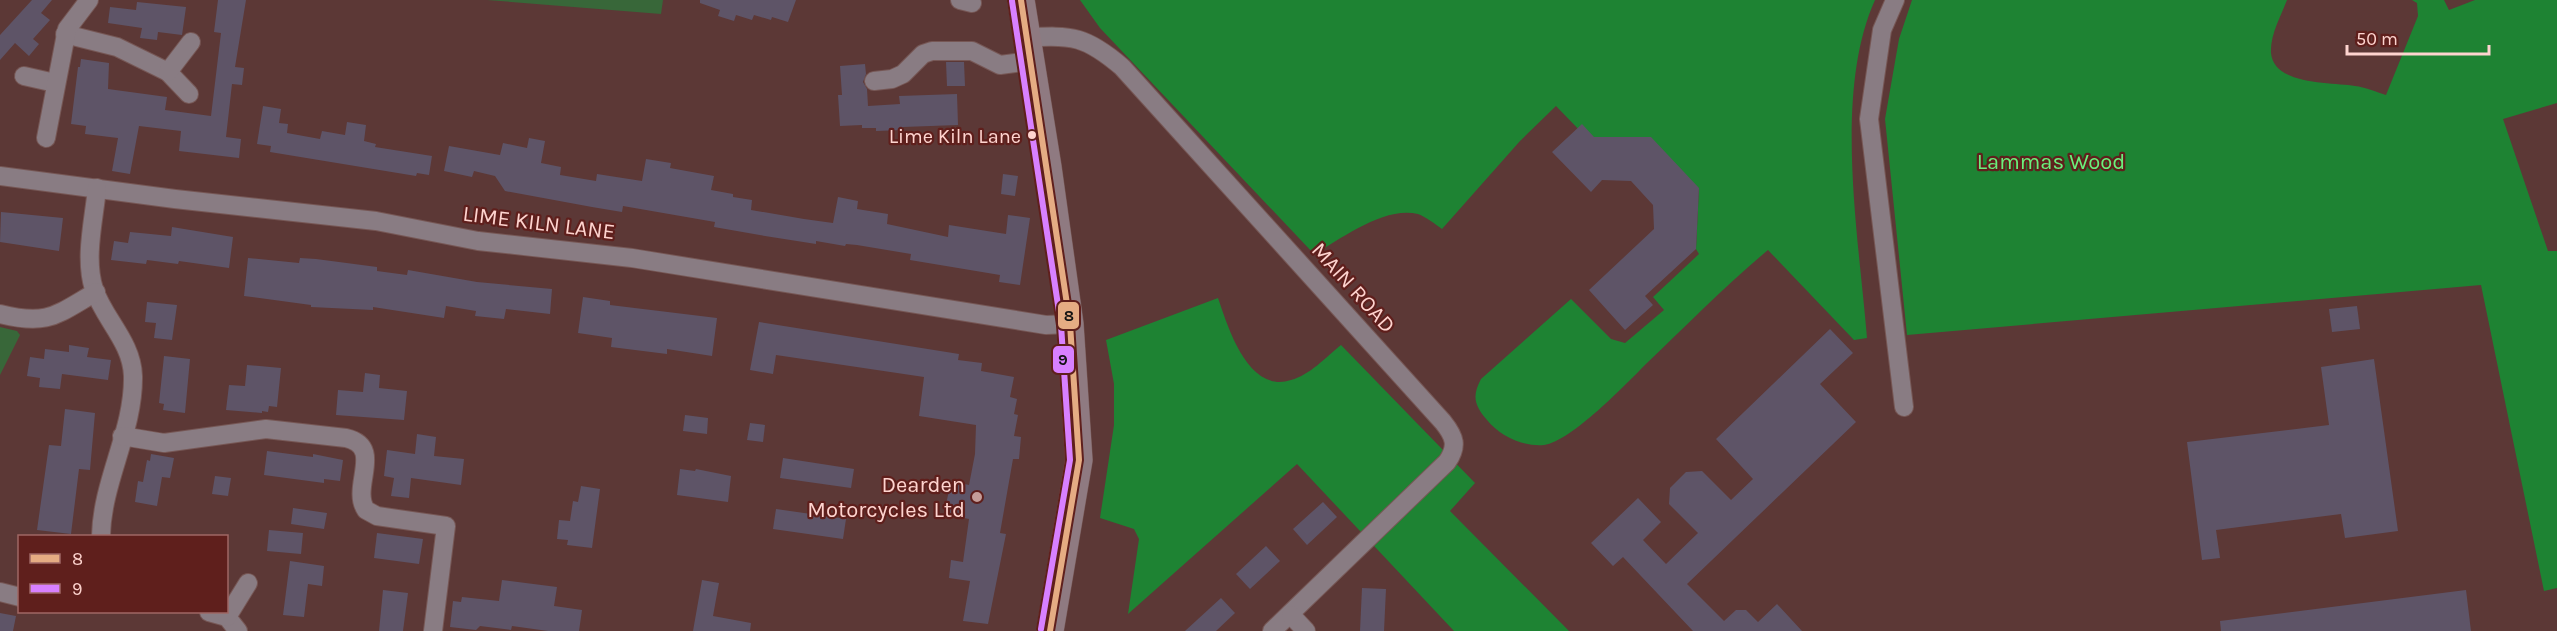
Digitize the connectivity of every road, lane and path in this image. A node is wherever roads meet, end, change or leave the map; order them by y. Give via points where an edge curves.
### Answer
1 (89, 0) edge
2 (1021, 0) edge
3 (1895, 0) edge
4 (65, 34) junction
5 (191, 42) dead end
6 (1028, 50) junction
7 (168, 72) junction
8 (24, 76) dead end
9 (874, 81) dead end
10 (55, 83) junction
11 (189, 94) dead end
12 (46, 138) dead end
13 (0, 176) edge
14 (97, 188) junction
15 (96, 292) junction
16 (0, 314) edge
17 (1070, 324) junction
18 (1904, 407) dead end
19 (122, 436) junction
20 (101, 535) edge
21 (248, 583) dead end
22 (0, 592) edge
23 (18, 596) edge
24 (211, 613) edge
25 (1291, 615) junction
26 (233, 624) edge
27 (433, 631) edge
28 (1050, 631) edge
29 (1272, 631) edge
30 (1306, 631) edge

1 - 4 street
2 - 6 main road
3 - 18 street via 1882,30 1869,119
4 - 7 street via 117,47
4 - 10 street
5 - 7 street
6 - 9 street via 1000,65 972,51 932,51 923,54 903,74
6 - 17 main road
6 - 25 street, MAIN ROAD via 1061,35 1098,47 1122,67 1443,422 1454,439 1447,462
7 - 11 street
8 - 10 street
10 - 12 street
13 - 14 street, LIME KILN LANE
14 - 15 street via 90,257
14 - 17 street, LIME KILN LANE via 376,221 478,241 626,257 1046,325
15 - 16 street via 40,320
15 - 19 street via 118,330 132,368 132,395
17 - 28 main road via 1079,460
19 - 20 street via 102,513
19 - 27 street via 164,443 266,429 357,442 365,453 361,498 366,510 377,516 446,526
21 - 26 street
22 - 23 street
24 - 26 street
25 - 29 street
25 - 30 street

